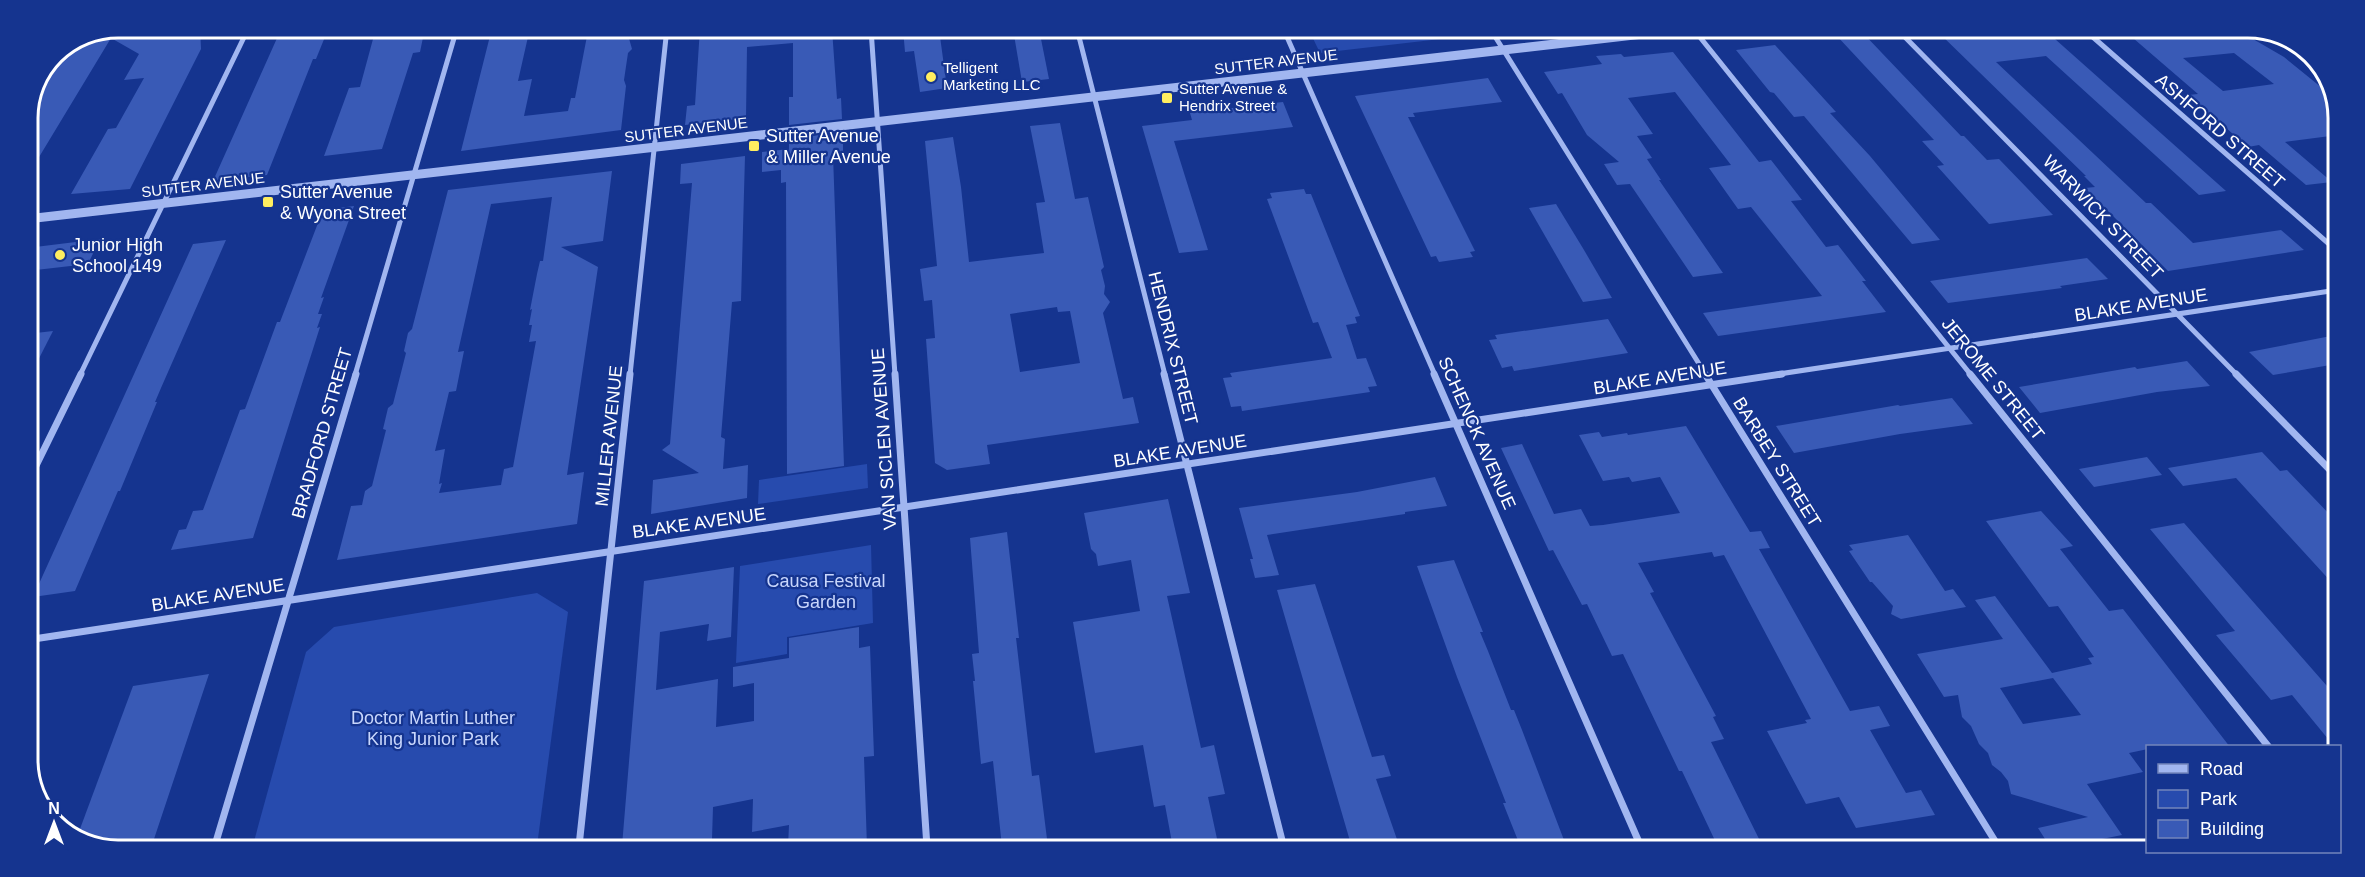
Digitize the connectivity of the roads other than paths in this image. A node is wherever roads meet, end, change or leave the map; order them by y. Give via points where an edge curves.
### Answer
1 (244, 38) edge
2 (455, 38) edge
3 (666, 38) edge
4 (872, 38) edge
5 (1079, 38) edge
6 (1288, 38) edge
7 (1496, 38) edge
8 (1608, 38) edge
9 (1701, 38) edge
10 (1906, 38) edge
11 (2093, 38) edge
12 (1503, 50) junction
13 (1303, 73) junction
14 (1094, 97) junction
15 (877, 122) junction
16 (655, 148) junction
17 (413, 175) junction
18 (163, 204) junction
19 (38, 218) edge
20 (2327, 241) edge
21 (2327, 291) edge
22 (2177, 314) junction
23 (1950, 349) junction
24 (1712, 385) junction
25 (1456, 424) junction
26 (38, 461) edge
27 (1187, 465) junction
28 (2328, 467) edge
29 (903, 508) junction
30 (612, 551) junction
31 (290, 598) junction
32 (38, 638) edge
33 (2266, 745) edge
34 (216, 840) edge
35 (580, 840) edge
36 (927, 840) edge
37 (1282, 840) edge
38 (1638, 840) edge
39 (1994, 840) edge

1 - 18 street
2 - 17 street, BRADFORD STREET
3 - 16 street, MILLER AVENUE
4 - 15 street, VAN SICLEN AVENUE
5 - 14 street, HENDRIX STREET
6 - 13 street, SCHENCK AVENUE
7 - 12 street, BARBEY STREET
8 - 12 street, SUTTER AVENUE
9 - 23 street, JEROME STREET
10 - 22 street, WARWICK STREET
11 - 20 street, ASHFORD STREET
12 - 13 street, SUTTER AVENUE
12 - 24 street, BARBEY STREET
13 - 14 street, SUTTER AVENUE
13 - 25 street, SCHENCK AVENUE
14 - 15 street, SUTTER AVENUE
14 - 27 street, HENDRIX STREET
15 - 16 street, SUTTER AVENUE
15 - 29 street, VAN SICLEN AVENUE
16 - 17 street, SUTTER AVENUE
16 - 30 street, MILLER AVENUE
17 - 18 street, SUTTER AVENUE
17 - 31 street, BRADFORD STREET
18 - 19 street, SUTTER AVENUE
18 - 26 street
21 - 22 street, BLAKE AVENUE
22 - 23 street, BLAKE AVENUE
22 - 28 street, WARWICK STREET
23 - 24 street, BLAKE AVENUE
23 - 33 street, JEROME STREET
24 - 25 street, BLAKE AVENUE
24 - 39 street, BARBEY STREET
25 - 27 street, BLAKE AVENUE
25 - 38 street, SCHENCK AVENUE
27 - 29 street, BLAKE AVENUE
27 - 37 street, HENDRIX STREET
29 - 30 street, BLAKE AVENUE
29 - 36 street, VAN SICLEN AVENUE
30 - 31 street, BLAKE AVENUE
30 - 35 street, MILLER AVENUE
31 - 32 street, BLAKE AVENUE
31 - 34 street, BRADFORD STREET

